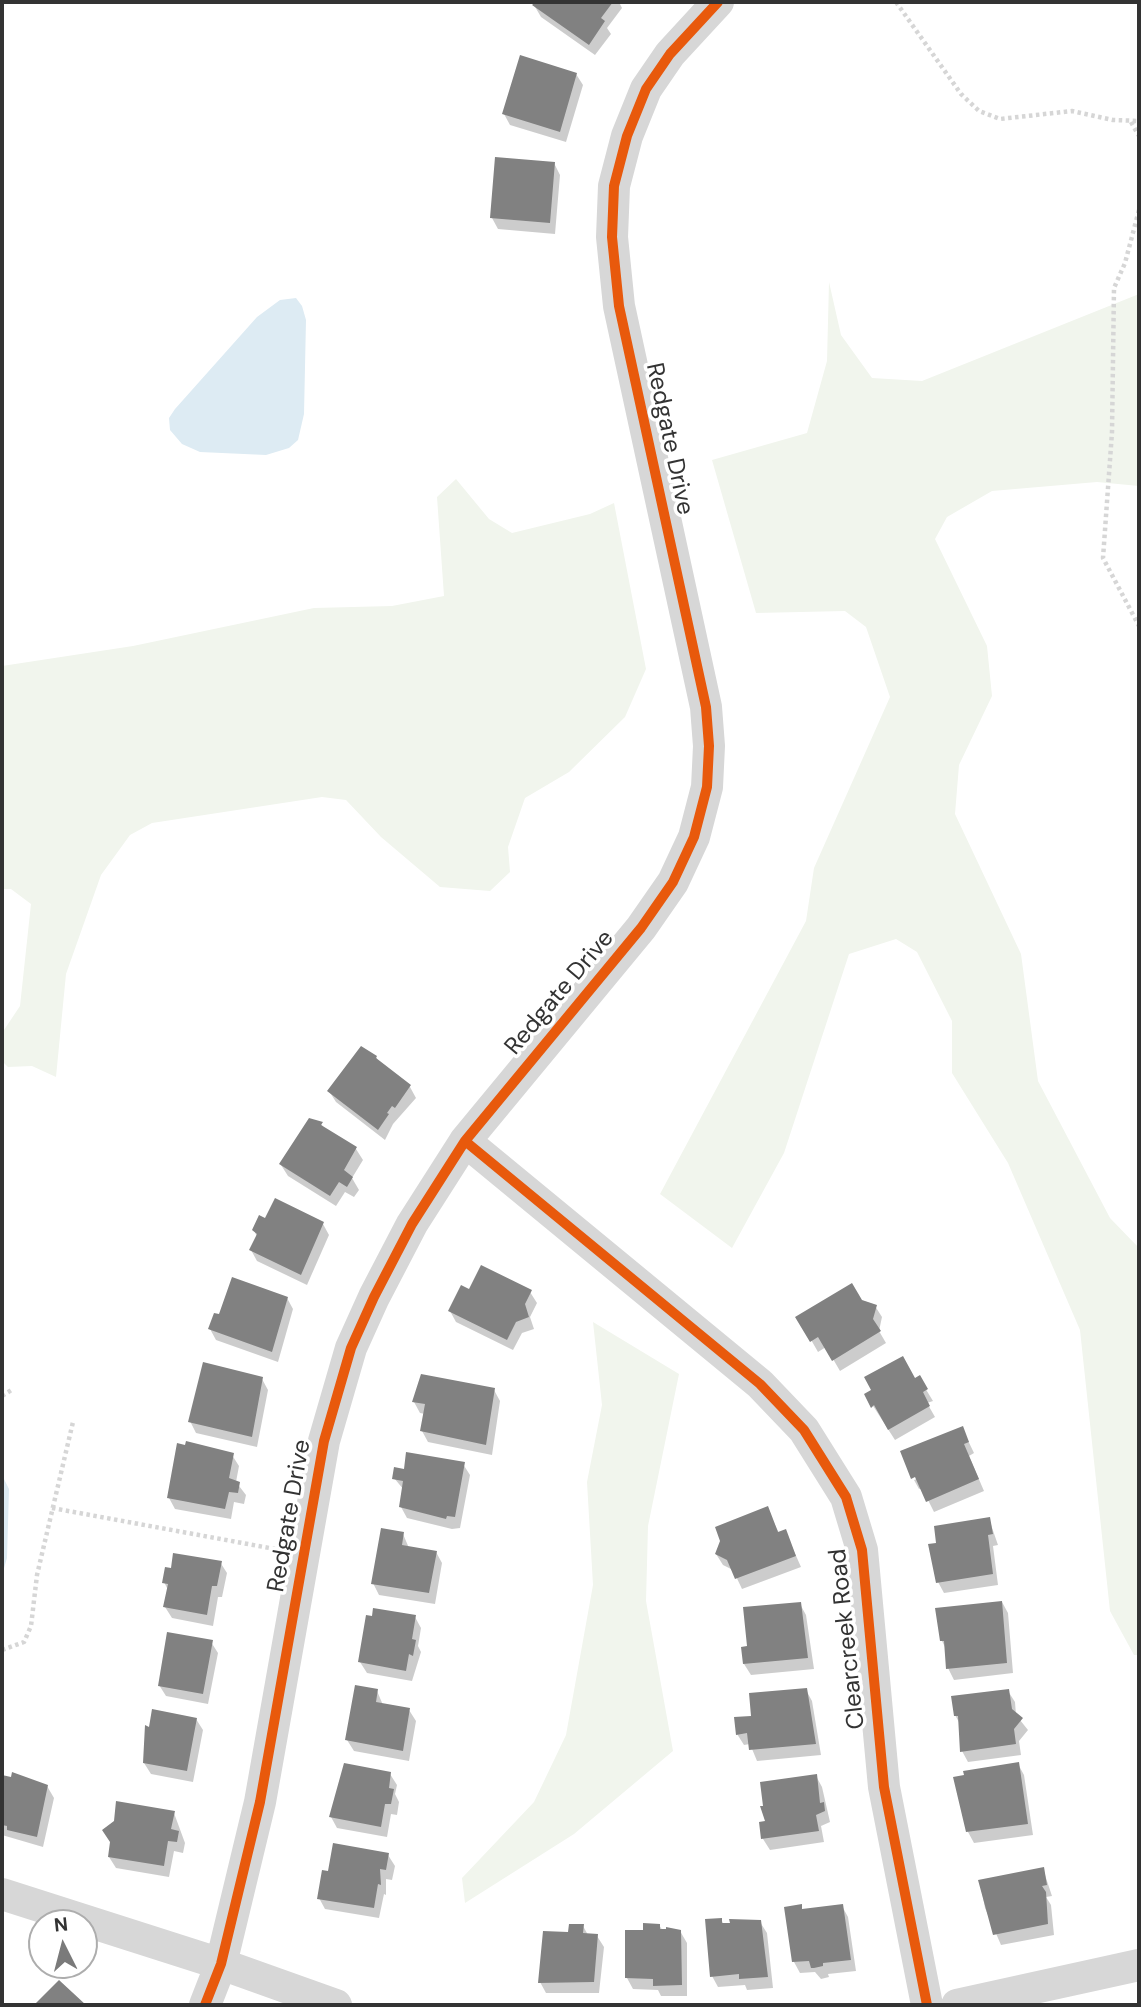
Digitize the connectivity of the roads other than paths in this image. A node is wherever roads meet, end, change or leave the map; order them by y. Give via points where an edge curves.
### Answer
1 (718, 2) edge
2 (466, 1141) junction
3 (2, 1894) edge
4 (221, 1964) junction
5 (1139, 1965) edge
6 (205, 2005) edge
7 (336, 2005) edge
8 (927, 2005) edge
9 (957, 2005) edge

1 - 2 street, Redgate Drive via 670,54 646,89 614,186 612,237 619,306 706,708 707,787 694,838 673,882 641,928
2 - 4 street, Redgate Drive via 412,1224 351,1348 324,1441 260,1802
2 - 8 street, Clearcreek Road via 760,1384 804,1430 846,1497 862,1550 884,1787
3 - 4 street
4 - 6 street, Redgate Drive
4 - 7 street
5 - 9 street

